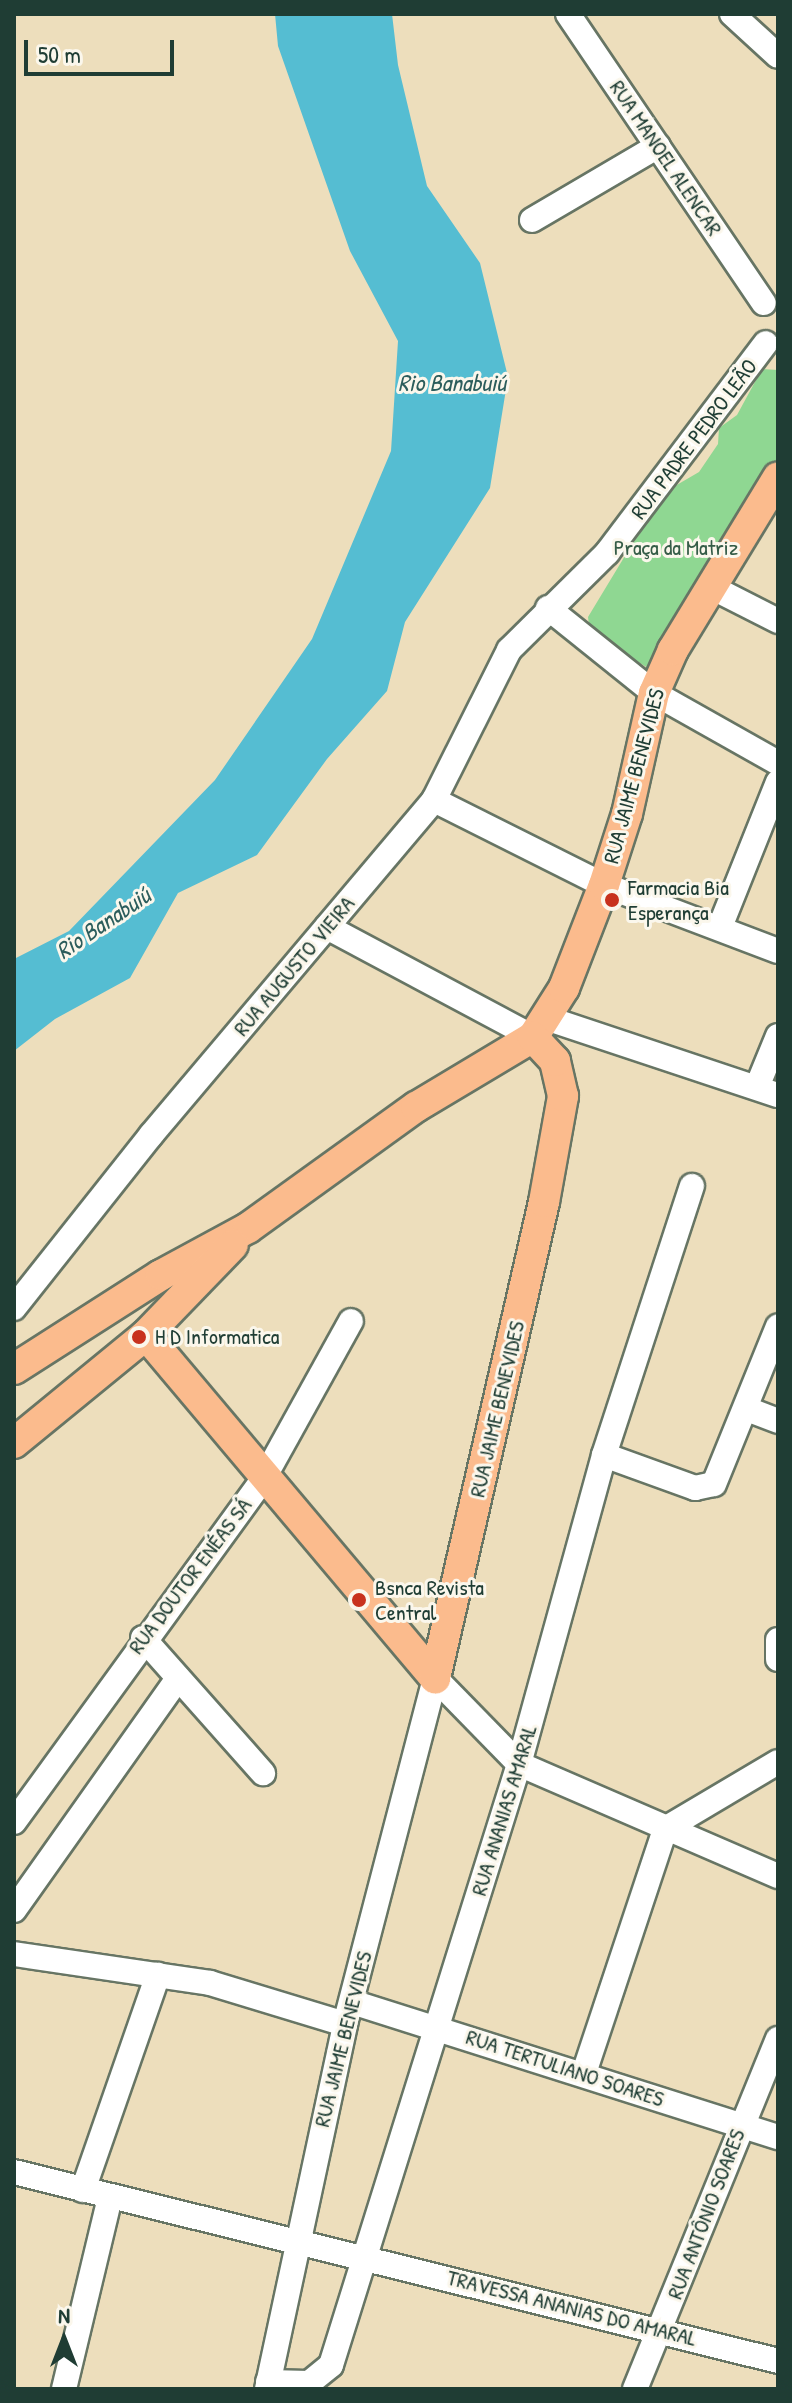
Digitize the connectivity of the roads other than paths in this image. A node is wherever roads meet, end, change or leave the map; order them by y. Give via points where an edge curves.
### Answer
1 (568, 14) edge
2 (732, 14) edge
3 (778, 56) edge
4 (658, 146) junction
5 (532, 220) dead end
6 (771, 294) edge
7 (772, 347) edge
8 (778, 477) edge
9 (711, 587) junction
10 (548, 608) junction
11 (778, 621) edge
12 (654, 693) junction
13 (778, 763) edge
14 (778, 782) edge
15 (434, 800) junction
16 (768, 838) edge
17 (604, 885) junction
18 (327, 927) junction
19 (720, 927) junction
20 (778, 951) edge
21 (541, 1028) junction
22 (778, 1036) edge
23 (768, 1091) edge
24 (692, 1186) dead end
25 (248, 1228) junction
26 (14, 1308) edge
27 (351, 1321) dead end
28 (778, 1326) edge
29 (146, 1335) junction
30 (14, 1369) edge
31 (747, 1409) junction
32 (778, 1421) edge
33 (14, 1443) edge
34 (604, 1455) junction
35 (265, 1476) junction
36 (143, 1638) junction
37 (178, 1678) junction
38 (435, 1678) junction
39 (778, 1762) edge
40 (519, 1764) junction
41 (263, 1773) dead end
42 (14, 1822) edge
43 (665, 1829) junction
44 (778, 1876) edge
45 (14, 1910) edge
46 (14, 1954) edge
47 (158, 1975) junction
48 (348, 2013) junction
49 (436, 2027) junction
50 (778, 2039) edge
51 (584, 2073) junction
52 (740, 2125) junction
53 (778, 2137) edge
54 (14, 2172) edge
55 (83, 2190) junction
56 (110, 2197) junction
57 (296, 2241) junction
58 (365, 2255) junction
59 (660, 2331) junction
60 (778, 2361) edge
61 (268, 2386) edge
62 (64, 2389) edge
63 (635, 2389) edge

1 - 4 street, RUA MANOEL ALENCAR
2 - 3 street
4 - 5 street
4 - 6 street, RUA MANOEL ALENCAR
6 - 7 street
7 - 10 street, RUA PADRE PEDRO LEÃO via 607,553
8 - 9 main road, RUA JAIME BENEVIDES
9 - 11 street
9 - 12 main road, RUA JAIME BENEVIDES
10 - 12 street
10 - 15 street, RUA AUGUSTO VIEIRA via 509,650
12 - 13 street
12 - 17 main road, RUA JAIME BENEVIDES via 627,814
14 - 16 street
15 - 17 street
15 - 18 street, RUA AUGUSTO VIEIRA
16 - 19 street
17 - 19 street
17 - 21 main road, RUA JAIME BENEVIDES
18 - 21 street
18 - 26 street, RUA AUGUSTO VIEIRA
19 - 20 street
21 - 23 street
21 - 25 main road via 416,1107
21 - 38 main road, RUA JAIME BENEVIDES via 563,1096 544,1202
22 - 23 street
24 - 34 street, RUA ANANIAS AMARAL
25 - 29 main road
25 - 30 main road via 161,1275
27 - 35 street, RUA DOUTOR ENÉAS SÁ
28 - 31 street
29 - 33 main road
29 - 35 main road
31 - 32 street
31 - 34 street via 720,1478 705,1488
34 - 40 street, RUA ANANIAS AMARAL
35 - 36 street, RUA DOUTOR ENÉAS SÁ
35 - 38 main road
36 - 37 street
36 - 42 street, RUA DOUTOR ENÉAS SÁ
37 - 41 street
37 - 45 street
38 - 40 street
38 - 48 street, RUA JAIME BENEVIDES
39 - 43 street
40 - 43 street
40 - 49 street, RUA ANANIAS AMARAL
43 - 44 street
43 - 51 street
46 - 47 street, RUA TERTULIANO SOARES
47 - 48 street, RUA TERTULIANO SOARES
47 - 55 street
48 - 49 street, RUA TERTULIANO SOARES
48 - 57 street, RUA JAIME BENEVIDES
49 - 51 street, RUA TERTULIANO SOARES
49 - 58 street, RUA ANANIAS AMARAL
50 - 52 street, RUA ANTÔNIO SOARES
51 - 52 street, RUA TERTULIANO SOARES
52 - 53 street, RUA TERTULIANO SOARES
52 - 59 street, RUA ANTÔNIO SOARES
54 - 55 street, TRAVESSA ANANIAS DO AMARAL
55 - 56 street, TRAVESSA ANANIAS DO AMARAL
56 - 57 street, TRAVESSA ANANIAS DO AMARAL
56 - 62 street
57 - 58 street, TRAVESSA ANANIAS DO AMARAL
57 - 61 street, RUA JAIME BENEVIDES
58 - 59 street, TRAVESSA ANANIAS DO AMARAL
58 - 61 street, RUA ANANIAS AMARAL via 325,2375 309,2383
59 - 60 street, TRAVESSA ANANIAS DO AMARAL
59 - 63 street, RUA ANTÔNIO SOARES

